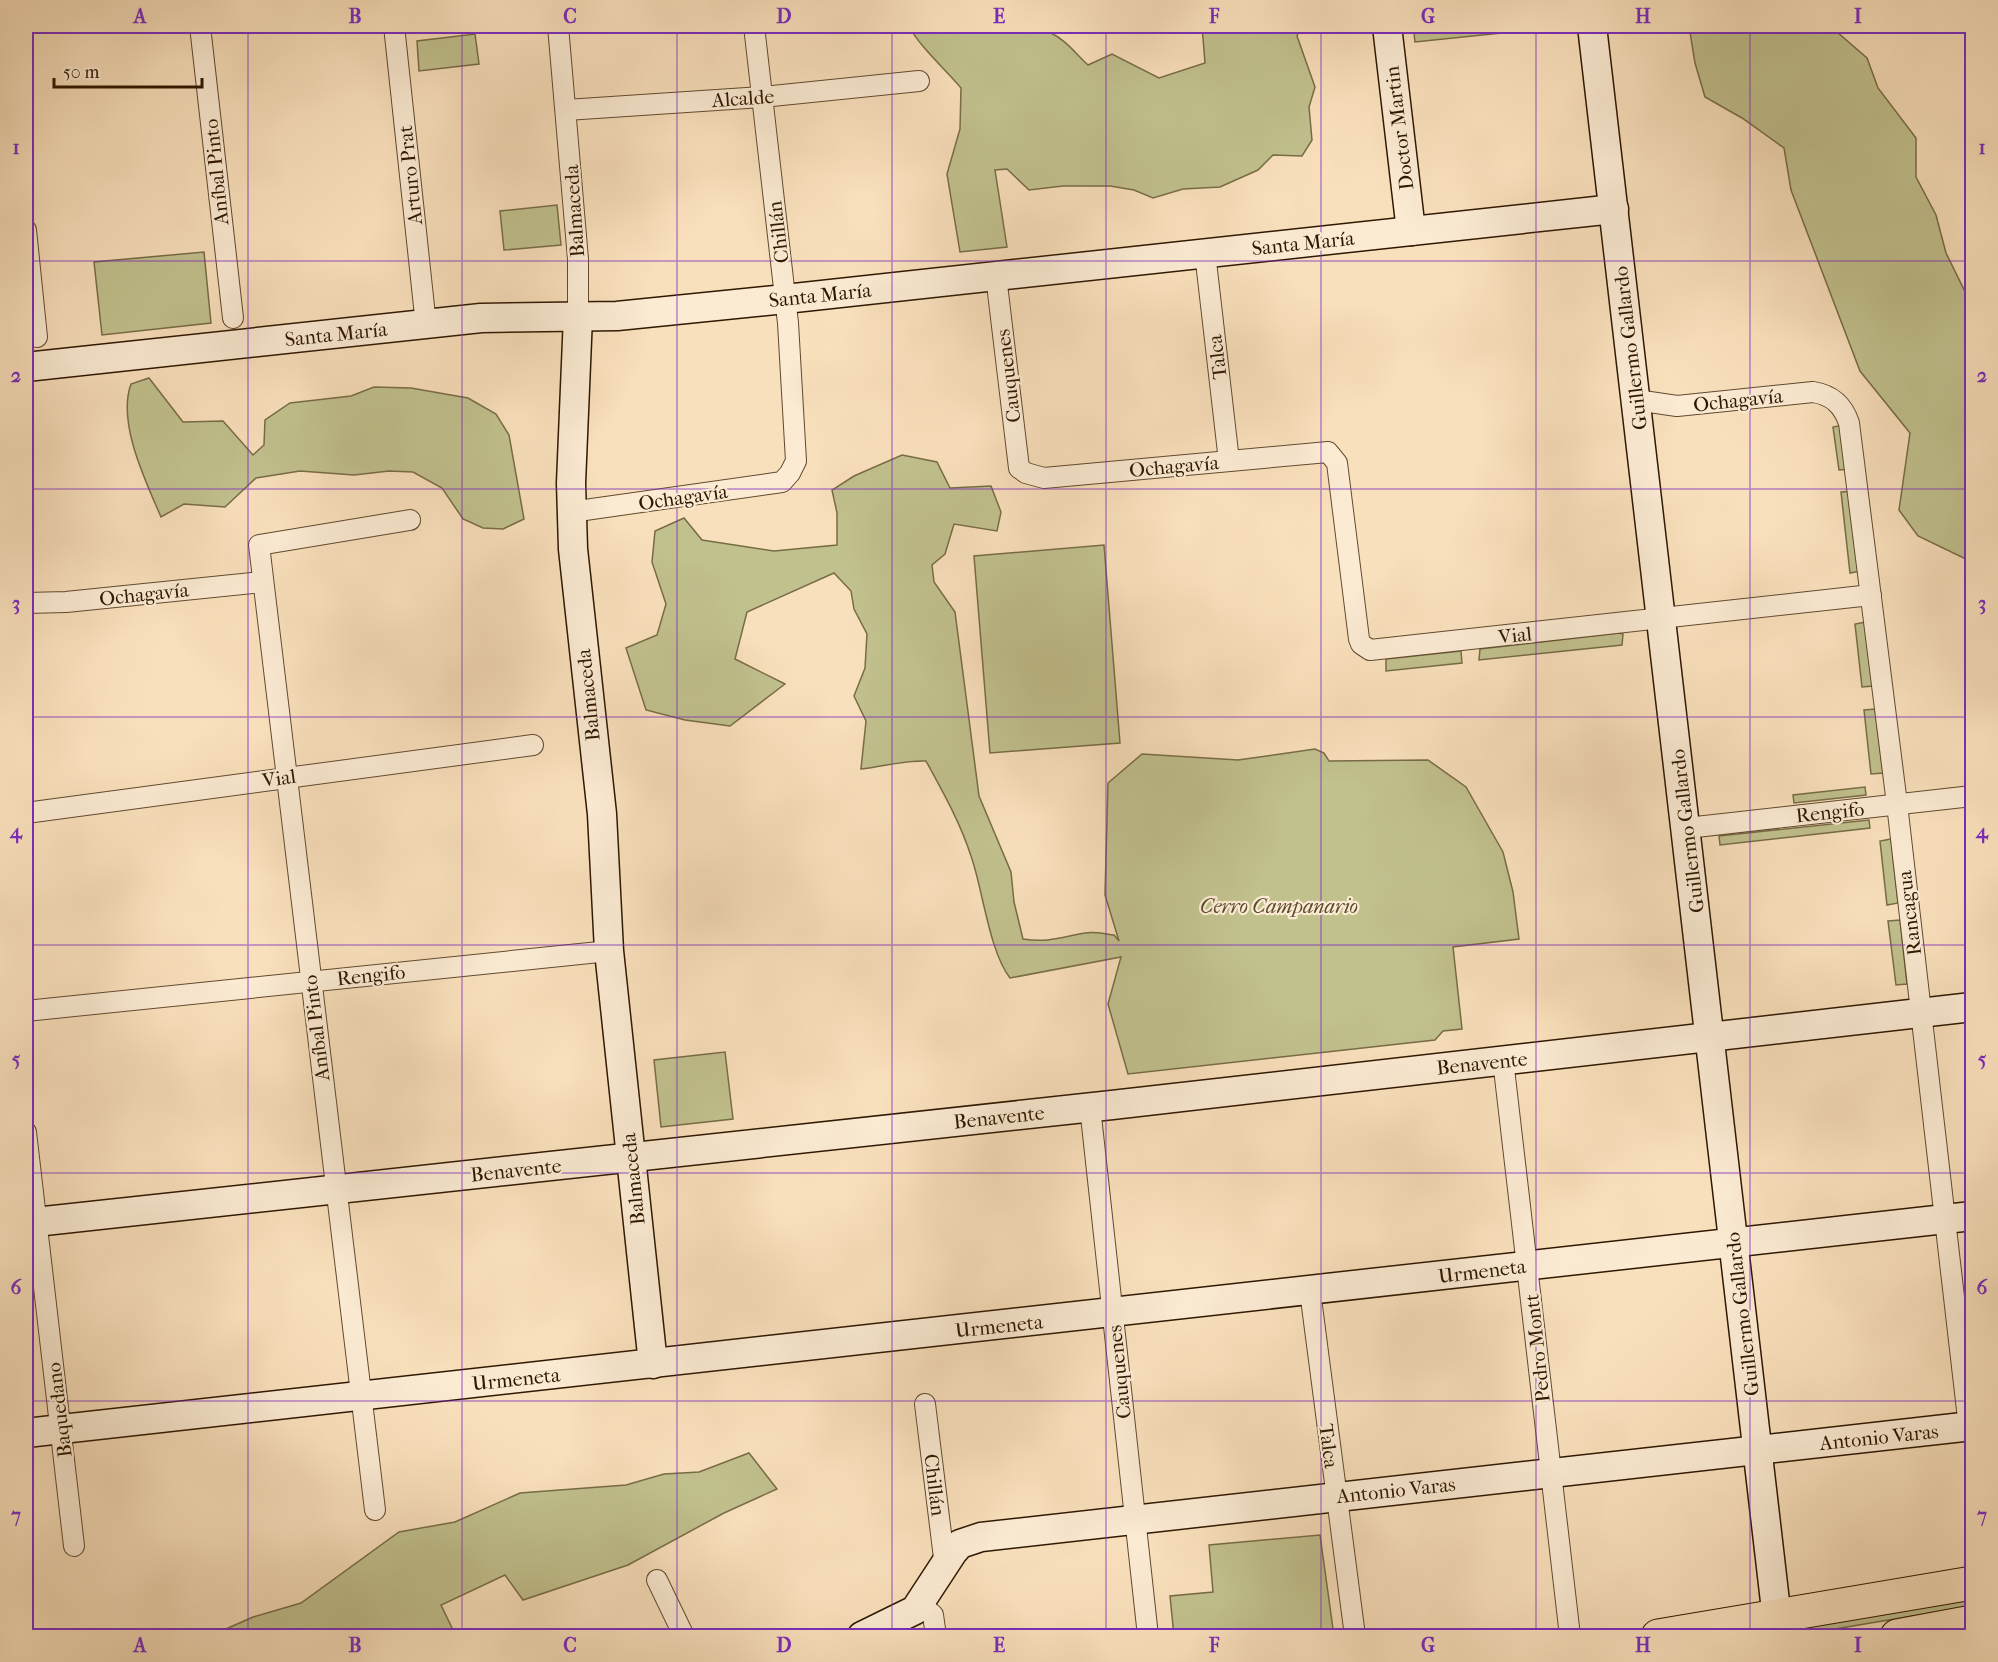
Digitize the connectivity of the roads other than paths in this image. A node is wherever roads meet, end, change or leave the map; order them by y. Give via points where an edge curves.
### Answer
1 (200, 26) edge
2 (394, 26) edge
3 (558, 26) edge
4 (754, 26) edge
5 (1387, 26) edge
6 (1592, 26) edge
7 (919, 81) dead end
8 (762, 97) junction
9 (566, 110) junction
10 (1614, 209) junction
11 (26, 230) edge
12 (1411, 231) junction
13 (1205, 253) junction
14 (996, 276) junction
15 (785, 299) junction
16 (578, 316) junction
17 (233, 318) dead end
18 (426, 325) junction
19 (37, 338) dead end
20 (26, 367) edge
21 (1636, 400) junction
22 (1839, 404) joint
23 (1323, 452) joint
24 (1228, 461) junction
25 (790, 473) joint
26 (1026, 473) joint
27 (571, 512) junction
28 (410, 520) dead end
29 (262, 582) junction
30 (1871, 595) junction
31 (26, 603) edge
32 (1662, 618) junction
33 (533, 745) dead end
34 (285, 777) junction
35 (1972, 796) edge
36 (1897, 804) junction
37 (26, 813) edge
38 (1687, 828) junction
39 (609, 951) junction
40 (310, 981) junction
41 (1972, 1007) edge
42 (26, 1011) edge
43 (1921, 1013) junction
44 (1711, 1037) junction
45 (1503, 1060) junction
46 (1090, 1107) junction
47 (26, 1132) edge
48 (631, 1158) junction
49 (336, 1189) junction
50 (1972, 1216) edge
51 (1944, 1219) junction
52 (31, 1222) edge
53 (1734, 1243) junction
54 (1528, 1266) junction
55 (1310, 1291) junction
56 (1113, 1313) junction
57 (653, 1364) junction
58 (361, 1396) junction
59 (925, 1404) dead end
60 (1971, 1427) edge
61 (61, 1429) junction
62 (26, 1433) edge
63 (1758, 1450) junction
64 (1551, 1473) junction
65 (1336, 1497) junction
66 (375, 1510) dead end
67 (1135, 1519) junction
68 (74, 1546) dead end
69 (945, 1566) junction
70 (657, 1580) dead end
71 (1972, 1583) edge
72 (920, 1604) junction
73 (1972, 1622) edge
74 (1778, 1626) edge
75 (684, 1636) edge
76 (861, 1636) edge
77 (936, 1636) edge
78 (1148, 1636) edge
79 (1355, 1636) edge
80 (1570, 1636) edge
81 (1658, 1636) edge
82 (1898, 1636) edge

1 - 17 street, Aníbal Pinto
2 - 18 street, Arturo Prat
3 - 9 street, Balmaceda
4 - 8 street, Chillán
5 - 12 main road, Doctor Martin
6 - 10 main road, Guillermo Gallardo
7 - 8 street, Alcalde
8 - 9 street, Alcalde
8 - 15 street, Chillán
9 - 16 street, Balmaceda via 578,259
10 - 12 main road, Santa María
10 - 21 main road, Guillermo Gallardo
11 - 19 street
12 - 13 main road, Santa María
13 - 14 main road, Santa María
13 - 24 street, Talca
14 - 15 main road, Santa María
14 - 26 street, Cauquenes via 1019,468
15 - 16 main road, Santa María via 617,316
15 - 25 street, Chillán via 796,460
16 - 18 main road, Santa María via 481,318
16 - 27 main road, Balmaceda
18 - 20 main road, Santa María
21 - 22 street, Ochagavía via 1677,406 1813,392
21 - 32 main road, Guillermo Gallardo
22 - 30 street, Rancagua via 1849,423
23 - 24 street, Ochagavía
23 - 32 street, Vial via 1332,455 1337,463 1359,639 1365,648 1382,650
24 - 26 street, Ochagavía via 1044,478
25 - 27 street, Ochagavía via 782,482 756,487
27 - 39 main road, Balmaceda via 602,814
28 - 29 street, Aníbal Pinto via 259,545
29 - 31 street, Ochagavía
29 - 34 street, Aníbal Pinto
30 - 32 street, Vial
30 - 36 street, Rancagua
32 - 38 main road, Guillermo Gallardo
33 - 34 street, Vial
34 - 37 street, Vial
34 - 40 street, Aníbal Pinto
35 - 36 street, Rengifo
36 - 38 street, Rengifo
36 - 43 street, Rancagua
38 - 44 main road, Guillermo Gallardo
39 - 40 street, Rengifo
39 - 48 main road, Balmaceda
40 - 42 street, Rengifo
40 - 49 street, Aníbal Pinto
41 - 43 main road, Benavente
43 - 44 main road, Benavente
43 - 51 street, Rancagua
44 - 45 main road, Benavente
44 - 53 main road, Guillermo Gallardo
45 - 46 main road, Benavente
45 - 54 street, Pedro Montt
46 - 48 main road, Benavente
46 - 56 street, Cauquenes
47 - 52 street, Baquedano
48 - 49 main road, Benavente
48 - 57 main road, Balmaceda
49 - 52 main road, Benavente
49 - 58 street, Aníbal Pinto
50 - 51 main road, Urmeneta
51 - 53 main road, Urmeneta
51 - 60 street, Rancagua
52 - 61 street, Baquedano
53 - 54 main road, Urmeneta
53 - 63 main road, Guillermo Gallardo
54 - 55 main road, Urmeneta
54 - 64 street, Pedro Montt
55 - 56 main road, Urmeneta
55 - 65 street, Talca
56 - 57 main road, Urmeneta
56 - 67 street, Cauquenes
57 - 58 main road, Urmeneta
58 - 61 main road, Urmeneta
58 - 66 street, Aníbal Pinto
59 - 69 street, Chillán
60 - 63 main road, Antonio Varas
61 - 62 main road, Urmeneta
61 - 68 street, Baquedano
63 - 64 main road, Antonio Varas
63 - 74 main road, Guillermo Gallardo
64 - 65 main road, Antonio Varas
64 - 80 street, Pedro Montt
65 - 67 main road, Antonio Varas
65 - 79 street, Talca
67 - 69 main road, Antonio Varas via 970,1539 953,1552
67 - 78 street, Cauquenes
69 - 72 main road, Antonio Varas
70 - 75 street
71 - 74 highway
72 - 76 main road, Antonio Varas via 907,1615
72 - 77 street via 933,1615
73 - 82 highway
74 - 81 highway

